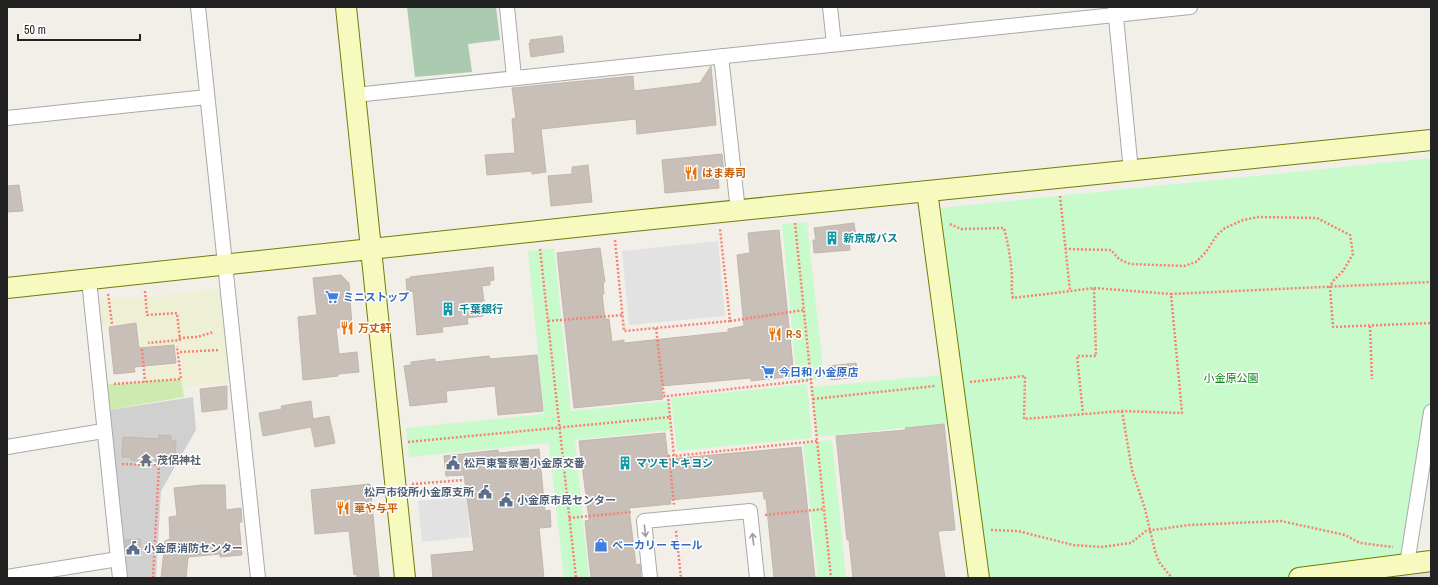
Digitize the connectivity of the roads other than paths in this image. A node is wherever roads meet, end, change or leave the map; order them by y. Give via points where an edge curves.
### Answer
1 (198, 7) edge
2 (346, 7) edge
3 (507, 7) edge
4 (830, 7) edge
5 (1190, 7) edge
6 (1115, 11) edge
7 (834, 44) junction
8 (721, 56) junction
9 (514, 77) junction
10 (355, 95) junction
11 (207, 97) junction
12 (7, 118) edge
13 (1431, 140) edge
14 (1131, 172) junction
15 (927, 191) junction
16 (728, 212) junction
17 (371, 250) junction
18 (226, 265) junction
19 (89, 280) junction
20 (7, 288) edge
21 (1431, 412) edge
22 (104, 431) junction
23 (7, 447) edge
24 (1408, 556) junction
25 (118, 559) junction
26 (1431, 560) edge
27 (7, 577) edge
28 (120, 578) edge
29 (258, 578) edge
30 (405, 578) edge
31 (650, 578) edge
32 (757, 578) edge
33 (979, 578) edge
34 (1299, 578) edge

1 - 11 street
2 - 10 street
3 - 9 street
4 - 7 street
5 - 6 street
6 - 7 street
6 - 14 street
7 - 8 street
8 - 9 street
8 - 16 street
9 - 10 street
10 - 17 street
11 - 12 street
11 - 18 street
13 - 14 street
14 - 15 street
15 - 16 street
15 - 33 street
16 - 17 street
17 - 18 street
17 - 30 street
18 - 19 street
18 - 29 street
19 - 20 street
19 - 22 street
21 - 24 street
22 - 23 street
22 - 25 street
24 - 26 street
24 - 34 street
25 - 27 street
25 - 28 street
32 -> 31 street via 750,511 644,522

